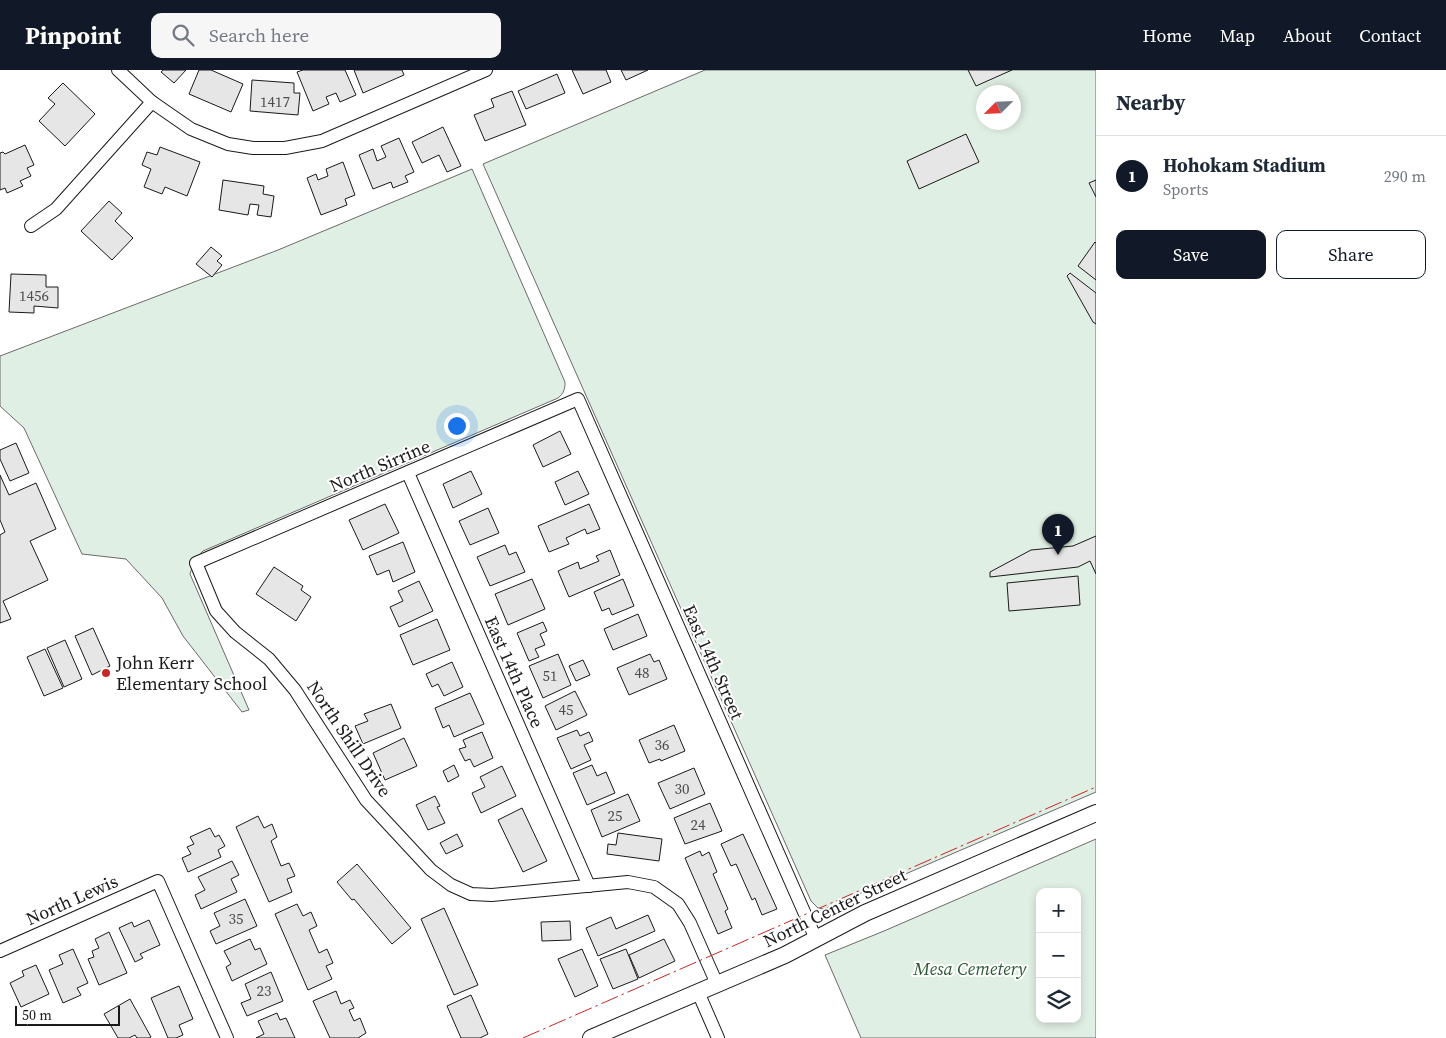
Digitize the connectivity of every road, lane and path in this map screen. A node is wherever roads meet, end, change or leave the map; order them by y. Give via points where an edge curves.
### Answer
1 (118, 70) edge
2 (486, 70) edge
3 (152, 102) junction
4 (31, 226) dead end
5 (578, 399) joint
6 (408, 473) junction
7 (196, 563) joint
8 (1096, 813) edge
9 (589, 886) junction
10 (816, 939) junction
11 (0, 950) edge
12 (717, 984) junction
13 (698, 992) junction
14 (227, 1038) edge
15 (591, 1038) edge
16 (718, 1038) edge

1 - 3 street
2 - 3 street via 322,141 285,148 228,144 191,129
3 - 4 street via 56,209
5 - 6 street, North Sirrine
5 - 10 street, East 14th Street
6 - 7 street, North Sirrine
6 - 9 street, East 14th Place
7 - 9 street, North Shill Drive via 216,611 235,632 269,659 290,684 366,800 431,870 451,886 471,894
8 - 10 street, North Center Street via 865,913
9 - 12 street, North Shill Drive via 628,882 654,887 678,904
10 - 12 street, North Center Street
11 - 14 street, North Lewis via 158,881
12 - 13 street, North Center Street
13 - 15 street, North Center Street
13 - 16 street

